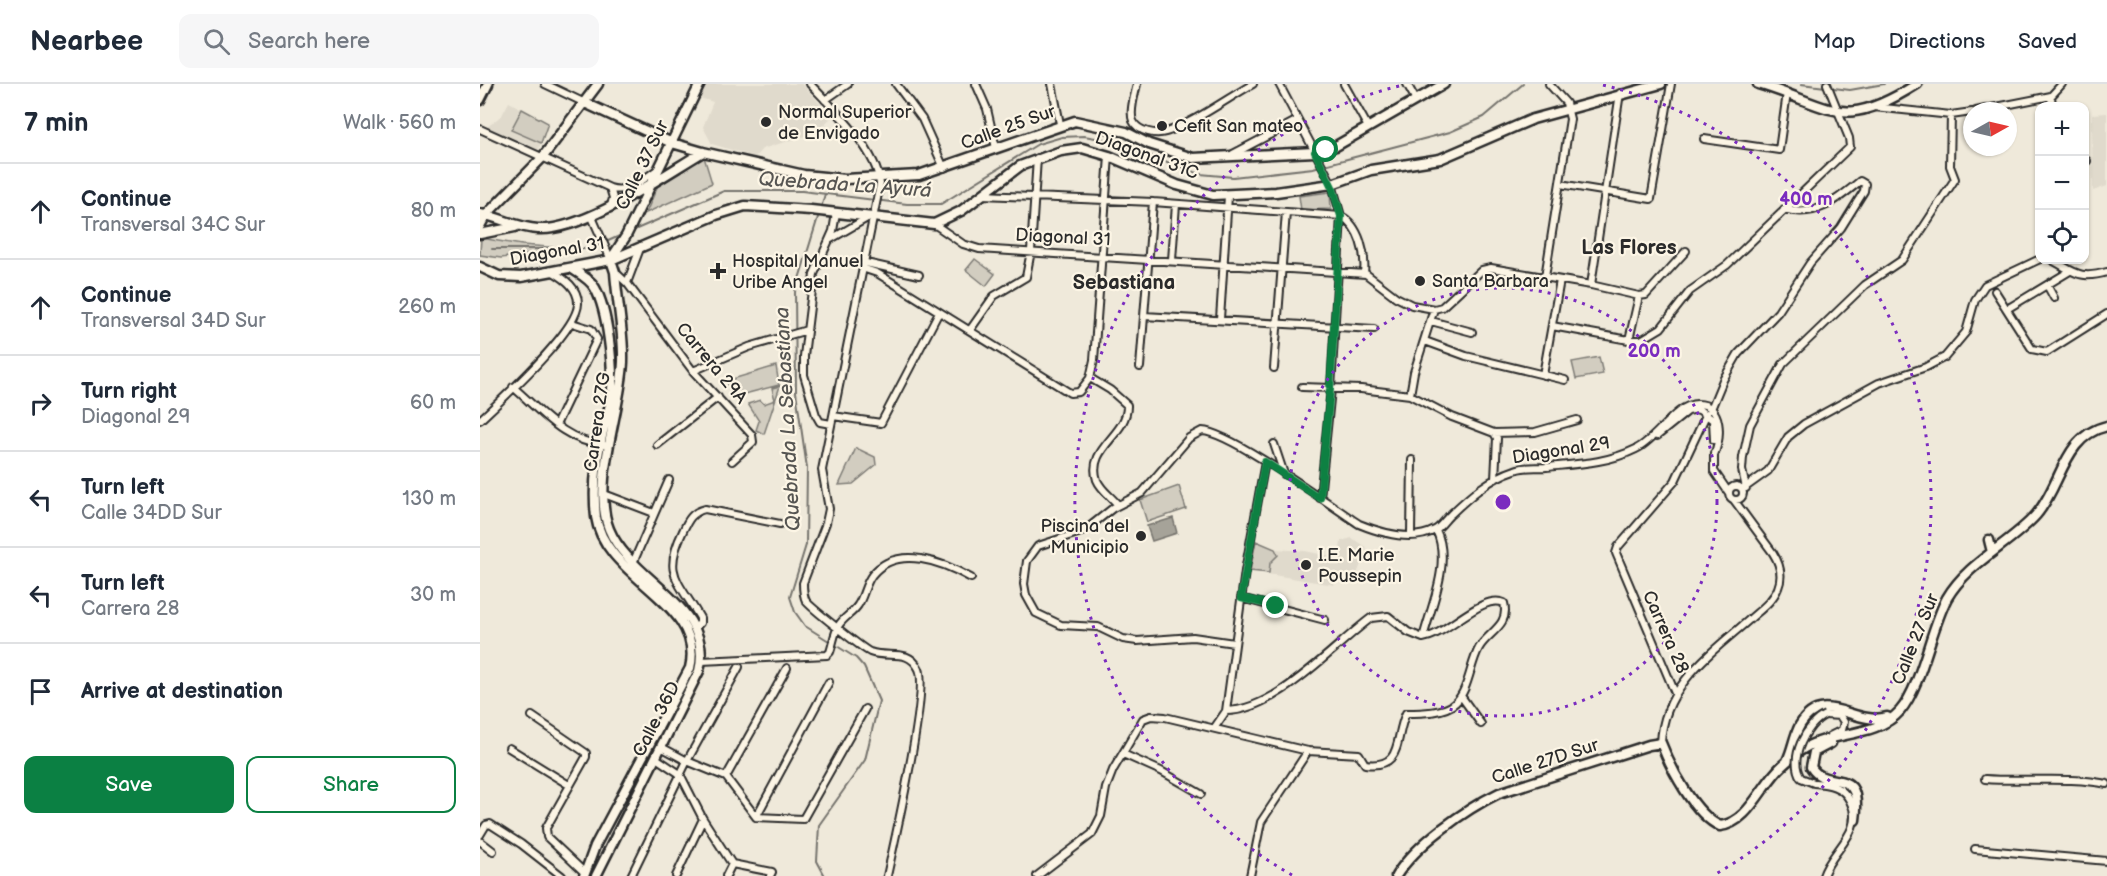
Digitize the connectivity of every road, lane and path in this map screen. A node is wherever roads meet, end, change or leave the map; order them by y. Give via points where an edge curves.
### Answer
1 (488, 84) edge
2 (545, 84) edge
3 (598, 84) edge
4 (700, 84) edge
5 (810, 84) edge
6 (848, 84) edge
7 (896, 84) edge
8 (976, 84) edge
9 (1052, 84) edge
10 (1137, 84) edge
11 (1252, 84) edge
12 (1279, 84) edge
13 (1344, 84) edge
14 (1407, 84) edge
15 (1444, 84) edge
16 (1549, 84) edge
17 (1661, 84) edge
18 (1671, 84) edge
19 (1758, 84) edge
20 (1827, 84) edge
21 (1917, 84) edge
22 (2062, 84) edge
23 (1620, 93) junction
24 (1788, 93) junction
25 (2051, 96) junction
26 (480, 100) edge
27 (825, 100) junction
28 (1416, 100) junction
29 (2052, 102) edge
30 (585, 103) junction
31 (2017, 103) edge
32 (1873, 107) junction
33 (1569, 109) junction
34 (1838, 110) junction
35 (1963, 113) edge
36 (1952, 115) junction
37 (1298, 120) junction
38 (1060, 124) junction
39 (1368, 128) junction
40 (480, 129) edge
41 (1704, 139) dead end
42 (672, 143) junction
43 (996, 148) junction
44 (703, 152) junction
45 (1315, 152) junction
46 (1109, 156) junction
47 (1230, 156) junction
48 (542, 158) junction
49 (1037, 158) junction
50 (944, 168) junction
51 (659, 170) junction
52 (653, 180) junction
53 (880, 183) junction
54 (1332, 184) junction
55 (1560, 184) junction
56 (610, 188) junction
57 (1605, 191) junction
58 (981, 195) junction
59 (1228, 196) junction
60 (1035, 197) junction
61 (1106, 200) junction
62 (1153, 202) junction
63 (1176, 204) junction
64 (611, 206) junction
65 (1227, 208) junction
66 (1784, 209) junction
67 (482, 212) edge
68 (1286, 212) junction
69 (835, 213) junction
70 (1341, 216) junction
71 (872, 217) junction
72 (594, 220) junction
73 (934, 224) junction
74 (480, 226) edge
75 (519, 226) junction
76 (480, 234) edge
77 (829, 241) junction
78 (641, 246) junction
79 (1030, 251) junction
80 (1686, 251) dead end
81 (1102, 255) junction
82 (1149, 258) junction
83 (611, 260) junction
84 (1172, 260) junction
85 (2035, 261) edge
86 (1223, 263) junction
87 (2058, 264) edge
88 (865, 266) junction
89 (480, 267) edge
90 (571, 268) junction
91 (878, 269) junction
92 (1281, 269) junction
93 (553, 272) junction
94 (615, 272) junction
95 (1338, 272) junction
96 (2070, 272) junction
97 (2107, 272) edge
98 (1364, 274) junction
99 (919, 275) dead end
100 (1545, 278) junction
101 (1560, 280) junction
102 (627, 283) junction
103 (1591, 285) junction
104 (2047, 285) junction
105 (1995, 291) dead end
106 (1639, 296) junction
107 (2054, 298) dead end
108 (1434, 309) junction
109 (2007, 309) junction
110 (939, 312) junction
111 (2107, 314) edge
112 (1144, 316) junction
113 (1220, 319) junction
114 (1431, 321) junction
115 (572, 323) junction
116 (1276, 324) junction
117 (1552, 326) junction
118 (1335, 329) junction
119 (1374, 329) dead end
120 (807, 330) junction
121 (970, 330) junction
122 (1472, 332) dead end
123 (1629, 340) junction
124 (1425, 341) junction
125 (1140, 367) dead end
126 (1274, 368) dead end
127 (693, 370) junction
128 (526, 374) junction
129 (1543, 375) junction
130 (1090, 378) junction
131 (1565, 380) dead end
132 (513, 387) junction
133 (1302, 387) dead end
134 (1330, 389) junction
135 (1410, 395) junction
136 (718, 397) junction
137 (526, 398) junction
138 (1709, 411) junction
139 (833, 416) junction
140 (480, 420) edge
141 (1577, 420) dead end
142 (831, 424) junction
143 (556, 425) junction
144 (2107, 426) edge
145 (1494, 434) junction
146 (1274, 444) dead end
147 (604, 445) junction
148 (657, 445) dead end
149 (1412, 460) dead end
150 (732, 461) dead end
151 (1265, 462) junction
152 (1285, 474) junction
153 (1495, 479) junction
154 (669, 480) dead end
155 (1744, 489) junction
156 (1730, 490) junction
157 (604, 494) junction
158 (1320, 498) junction
159 (1742, 498) junction
160 (1734, 500) junction
161 (1118, 506) junction
162 (1743, 509) junction
163 (654, 513) junction
164 (780, 524) dead end
165 (1436, 530) junction
166 (1411, 534) junction
167 (1989, 540) dead end
168 (1992, 552) junction
169 (633, 563) junction
170 (971, 578) dead end
171 (652, 588) junction
172 (1241, 598) junction
173 (1325, 620) dead end
174 (695, 627) junction
175 (837, 629) junction
176 (1423, 638) junction
177 (1234, 643) junction
178 (701, 661) junction
179 (739, 667) dead end
180 (787, 668) dead end
181 (829, 682) dead end
182 (1675, 693) junction
183 (1461, 696) junction
184 (865, 709) dead end
185 (1840, 709) junction
186 (1901, 710) junction
187 (1226, 711) junction
188 (1851, 714) junction
189 (1825, 715) junction
190 (532, 716) dead end
191 (1481, 724) dead end
192 (1875, 726) junction
193 (1215, 727) junction
194 (1846, 734) junction
195 (1661, 743) junction
196 (1814, 744) junction
197 (661, 747) junction
198 (509, 748) dead end
199 (1308, 751) junction
200 (1123, 754) junction
201 (655, 760) junction
202 (687, 761) junction
203 (1786, 763) junction
204 (680, 774) junction
205 (726, 777) junction
206 (1985, 779) dead end
207 (2107, 784) edge
208 (568, 785) junction
209 (1201, 794) dead end
210 (756, 817) junction
211 (703, 819) junction
212 (1855, 820) junction
213 (480, 835) edge
214 (480, 841) edge
215 (1975, 849) dead end
216 (493, 851) dead end
217 (2107, 861) edge
218 (732, 864) junction
219 (584, 874) edge
220 (562, 876) edge
221 (597, 876) edge
222 (631, 876) edge
223 (676, 876) edge
224 (726, 876) edge
225 (770, 876) edge
226 (887, 876) edge
227 (1037, 876) edge
228 (1250, 876) edge
229 (1395, 876) edge
230 (1823, 876) edge

1 - 26 main road
2 - 30 street
3 - 30 main road
4 - 42 main road, Calle 37 Sur
5 - 27 street
6 - 27 street
7 - 50 street via 927,127
8 - 43 street via 987,109
9 - 38 street
10 - 11 street via 1134,123 1143,130 1167,132
12 - 37 street
13 - 39 street
14 - 28 street
15 - 28 main road, Calle 25 Sur
16 - 33 street
17 - 23 main road, Diagonal 31C
18 - 57 street via 1651,199
19 - 24 main road
20 - 34 street
21 - 32 main road
22 - 25 street
23 - 33 main road, Diagonal 31C
23 - 57 street
24 - 34 main road via 1818,108
24 - 41 street via 1779,150
25 - 29 street
25 - 31 street
27 - 53 street via 869,153
28 - 39 main road, Calle 25 Sur
30 - 42 main road, Calle 25 Sur
30 - 48 main road
32 - 34 main road via 1849,114
32 - 36 street
33 - 54 main road, Diagonal 31C via 1533,119 1440,159 1371,170
33 - 55 street
34 - 66 street via 1850,147
35 - 36 street
36 - 155 street via 1950,166 1955,179 1902,260 1865,285 1783,364 1750,425 1743,464
37 - 45 street
37 - 47 street
38 - 43 main road, Calle 25 Sur
38 - 47 main road, Calle 25 Sur via 1085,121 1194,158
39 - 45 main road, Calle 25 Sur via 1336,146
40 - 48 street
42 - 44 main road, Calle 25 Sur
42 - 51 main road, Calle 37 Sur
43 - 50 main road, Calle 25 Sur
44 - 52 main road
44 - 53 main road, Calle 25 Sur via 824,178
45 - 47 main road, Calle 25 Sur
45 - 54 street
46 - 49 main road, Diagonal 31C via 1082,148
46 - 59 main road, Diagonal 31C via 1177,185
46 - 61 street
48 - 56 street
48 - 67 main road via 508,194
49 - 58 main road, Diagonal 31C via 1010,172
49 - 60 street
50 - 53 main road, Calle 25 Sur
51 - 52 main road, Calle 37 Sur
51 - 56 street via 629,189
52 - 64 main road
52 - 83 main road, Calle 37 Sur
53 - 71 street
54 - 59 main road, Diagonal 31C
54 - 70 street
55 - 57 street
55 - 100 street
56 - 64 street
57 - 103 street
58 - 60 street
58 - 73 main road, Diagonal 31C via 961,211
59 - 65 street
60 - 61 street
60 - 79 street
61 - 62 street
61 - 81 street
62 - 63 street
62 - 82 street
63 - 65 street
63 - 84 street
64 - 72 main road
65 - 68 street
65 - 86 street
66 - 123 street via 1726,265 1690,291 1661,328 1641,340
66 - 138 street via 1799,213 1824,207 1860,181 1865,183 1841,228 1810,263 1778,312 1738,354
67 - 74 main road
67 - 75 main road
68 - 70 street
68 - 92 street
69 - 71 main road, Diagonal 31
69 - 77 street
69 - 78 main road, Diagonal 31 via 735,208
70 - 95 street
70 - 98 street via 1350,223 1363,250
71 - 73 main road, Diagonal 31
71 - 77 street via 844,229
71 - 88 street
72 - 75 main road via 551,229
72 - 83 street, Carrera 27G
73 - 79 street, Diagonal 31 via 972,247
75 - 76 main road
77 - 120 street via 814,274
78 - 83 main road, Diagonal 31
78 - 102 street
79 - 81 street, Diagonal 31
79 - 121 street via 1026,277 994,296
80 - 106 street via 1646,295
81 - 82 street, Diagonal 31
81 - 130 street
82 - 84 street, Diagonal 31
82 - 112 street
83 - 90 main road, Diagonal 31
83 - 94 main road, Carrera 27G
84 - 86 street, Diagonal 31
85 - 155 street via 1978,292 1966,332 1946,357 1879,383 1804,424 1788,437 1768,471
86 - 92 street, Diagonal 31
86 - 113 street
87 - 96 street
88 - 91 street
88 - 139 street
89 - 93 main road, Diagonal 31 via 510,277
90 - 93 main road, Diagonal 31
90 - 147 main road, Carrera 27G via 595,287 605,326 612,392
91 - 99 street
91 - 110 street
92 - 95 street, Diagonal 31
92 - 116 street
93 - 115 street via 577,294 577,312
94 - 102 street, Carrera 29A
94 - 147 main road, Carrera 27G via 623,360 620,394
95 - 98 street, Diagonal 31
95 - 118 street
96 - 97 street via 2088,276
96 - 104 street
98 - 108 street, Diagonal 31 via 1396,297
100 - 101 street
100 - 108 street via 1486,268
101 - 103 street
101 - 117 street
102 - 127 street, Carrera 29A
103 - 106 street
104 - 107 street
104 - 109 street
105 - 109 street
106 - 123 street
108 - 114 street
109 - 111 street via 2032,349 2039,352 2047,352
110 - 121 street
110 - 139 street via 881,423
112 - 113 street
112 - 125 street
113 - 116 street
114 - 122 street
114 - 124 street
115 - 128 street
115 - 143 street via 591,329 596,344
116 - 118 street
116 - 126 street
117 - 123 street
117 - 129 street
118 - 119 street
118 - 134 street
120 - 127 street via 749,347
120 - 142 street via 804,375 818,420
121 - 130 street via 1070,393 1081,390
124 - 129 street via 1466,356
124 - 135 street
127 - 136 street, Carrera 29A
128 - 132 street
128 - 137 street
129 - 131 street
130 - 161 street via 1127,405 1118,432 1103,446 1097,459 1098,481
132 - 137 street
132 - 140 street
133 - 134 street
134 - 135 street
134 - 158 street
135 - 145 street
136 - 148 street
136 - 150 street, Carrera 29A via 753,438
137 - 143 street
138 - 153 street, Diagonal 29 via 1701,404 1684,407 1652,439 1633,451 1608,459 1524,468
138 - 156 street via 1719,426 1714,471 1720,483
138 - 182 street, Carrera 28 via 1675,481 1616,553
139 - 142 street
141 - 145 street via 1535,432
142 - 175 street via 822,470 829,509 803,594 813,610
143 - 147 street via 580,440
144 - 168 main road, Calle 27 Sur via 2077,442 2037,514
145 - 153 street
146 - 152 street
147 - 157 main road, Carrera 27G
147 - 171 main road, Carrera 27G via 596,489 598,528 617,557
149 - 166 street
151 - 152 street
151 - 161 street via 1216,434 1202,431 1189,438 1142,494
151 - 172 street
152 - 158 street
153 - 165 street, Diagonal 29
154 - 163 street
155 - 156 street via 1737,486
155 - 159 street
156 - 160 street
157 - 163 street
157 - 169 main road, Carrera 27G via 608,528
158 - 166 street via 1376,531
159 - 160 street
159 - 162 street
160 - 162 street
161 - 177 street via 1091,528 1044,543 1032,552 1024,573 1030,605 1041,617 1061,625 1098,627 1123,639 1193,637
162 - 182 street via 1779,563 1778,590
163 - 169 street
164 - 174 street via 705,509 689,518 671,559 673,572 700,618
165 - 166 street
165 - 176 street via 1442,560
167 - 168 main road
168 - 186 main road, Calle 27 Sur via 1946,600
169 - 171 main road, Carrera 27G
170 - 175 street via 945,564 926,560 887,564 870,576 860,602
171 - 174 main road via 677,605
171 - 219 main road, Calle 36D via 677,614 691,638 693,658 675,701 595,846
172 - 173 street
172 - 177 street
174 - 178 main road
175 - 178 street via 830,652 822,656
175 - 226 street via 869,652 906,656 914,661 922,684
176 - 183 street via 1491,601 1504,603 1502,623 1479,648
176 - 187 street via 1388,616 1371,618 1273,695
177 - 187 street
178 - 197 main road, Calle 36D
179 - 202 street
180 - 205 street
181 - 210 street
182 - 195 street, Carrera 28 via 1664,716
183 - 191 street
183 - 199 street via 1444,709 1406,713 1395,756 1387,763 1365,764 1359,754
184 - 210 street via 803,819
185 - 188 main road
185 - 189 street
185 - 203 main road via 1826,708 1808,716 1799,726
186 - 188 main road via 1875,720
186 - 192 main road, Calle 27 Sur
187 - 193 street
188 - 194 main road via 1854,725
189 - 196 street via 1840,716 1844,722 1842,730
189 - 212 street, bridge via 1805,734 1796,764 1801,778 1843,792 1851,803
190 - 208 street via 585,753
192 - 194 main road, Calle 27 Sur
192 - 212 main road via 1817,749 1810,762 1819,776 1840,780 1853,789 1857,800
193 - 199 street
193 - 200 street via 1151,716 1138,725
194 - 196 main road, Calle 27 Sur
195 - 203 main road, Calle 27 Sur via 1695,805 1720,826 1743,815
195 - 229 main road, Calle 27D Sur via 1482,801 1413,855
196 - 203 main road, Calle 27 Sur
197 - 201 main road, Calle 36D
197 - 202 street
198 - 208 street
199 - 228 street via 1262,822
200 - 209 street
200 - 227 street via 1106,788 1101,816 1092,834
201 - 204 street
201 - 221 main road, Calle 36D
202 - 204 street
202 - 205 street
204 - 211 street
204 - 222 street
205 - 210 street
206 - 207 street
208 - 219 street via 548,821 547,837
211 - 218 street
211 - 223 street
212 - 230 street
213 - 220 street via 490,824
214 - 216 street
215 - 217 street
218 - 224 street
218 - 225 street via 772,872

